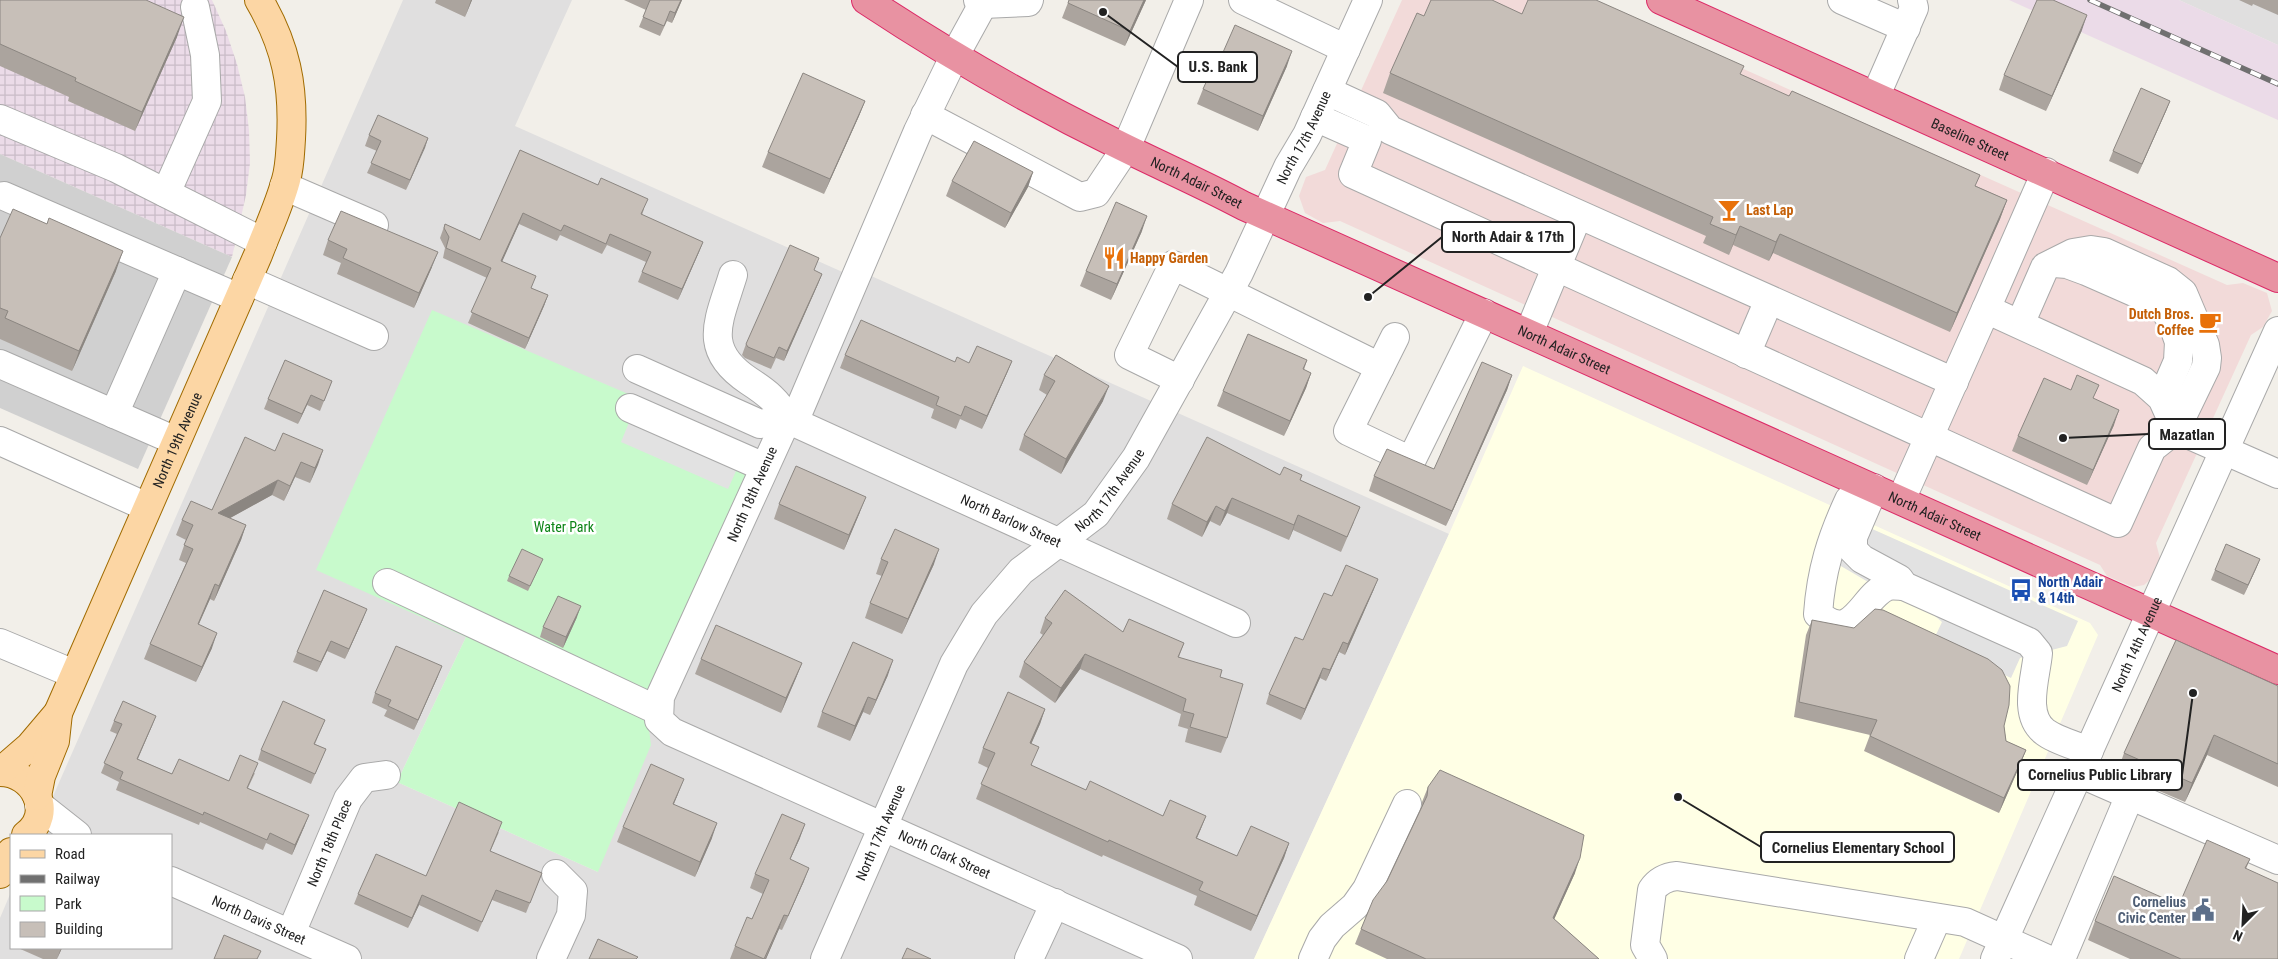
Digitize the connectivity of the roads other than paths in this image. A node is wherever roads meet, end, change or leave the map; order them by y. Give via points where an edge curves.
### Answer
1 (259, 0) edge
2 (866, 0) edge
3 (1029, 0) edge
4 (1189, 0) edge
5 (1242, 0) edge
6 (1368, 0) edge
7 (1661, 0) edge
8 (1842, 0) edge
9 (1912, 0) edge
10 (980, 2) edge
11 (195, 7) dead end
12 (1906, 28) junction
13 (1346, 49) junction
14 (955, 55) junction
15 (1327, 91) junction
16 (1876, 96) junction
17 (925, 115) junction
18 (1315, 117) junction
19 (0, 119) edge
20 (1126, 148) junction
21 (2046, 172) junction
22 (287, 175) junction
23 (166, 193) junction
24 (1, 199) edge
25 (1578, 214) junction
26 (1266, 216) junction
27 (397, 235) edge
28 (263, 242) junction
29 (2054, 263) junction
30 (1556, 267) junction
31 (178, 271) junction
32 (733, 275) dead end
33 (2278, 278) edge
34 (243, 289) junction
35 (1229, 293) junction
36 (1769, 300) junction
37 (1986, 309) junction
38 (1484, 313) junction
39 (2020, 324) junction
40 (2278, 331) edge
41 (1529, 333) junction
42 (374, 336) dead end
43 (1395, 337) dead end
44 (1746, 354) junction
45 (0, 364) edge
46 (1380, 367) junction
47 (637, 369) dead end
48 (1180, 380) junction
49 (1954, 382) junction
50 (2162, 398) junction
51 (630, 408) dead end
52 (114, 414) junction
53 (790, 421) junction
54 (2176, 429) junction
55 (1929, 438) junction
56 (0, 441) edge
57 (176, 441) junction
58 (2224, 451) junction
59 (764, 467) junction
60 (2278, 474) edge
61 (1866, 484) junction
62 (1901, 500) junction
63 (147, 507) junction
64 (1061, 543) junction
65 (387, 583) dead end
66 (1904, 586) junction
67 (2151, 612) junction
68 (1236, 624) dead end
69 (0, 643) edge
70 (2278, 670) edge
71 (74, 674) junction
72 (58, 713) junction
73 (659, 716) junction
74 (2084, 762) junction
75 (0, 772) edge
76 (386, 775) dead end
77 (2130, 796) junction
78 (38, 800) junction
79 (1407, 804) dead end
80 (883, 827) junction
81 (27, 834) edge
82 (76, 834) edge
83 (10, 854) edge
84 (2278, 860) edge
85 (0, 874) edge
86 (556, 874) dead end
87 (172, 881) edge
88 (1054, 903) junction
89 (1937, 918) junction
90 (291, 933) junction
91 (2000, 949) edge
92 (347, 959) edge
93 (551, 959) edge
94 (825, 959) edge
95 (1029, 959) edge
96 (1178, 959) edge
97 (1313, 959) edge
98 (1653, 959) edge
99 (1919, 959) edge
100 (2047, 959) edge
101 (2061, 959) edge

1 - 22 main road, North 19th Avenue via 272,23 291,85 293,107
2 - 14 highway, North Adair Street
3 - 10 street
4 - 20 street
5 - 13 street
6 - 13 street, North 17th Avenue
7 - 16 highway, Baseline Street
8 - 12 street
9 - 12 street via 1914,8
10 - 14 street
11 - 23 street via 205,55 208,101
12 - 16 street
13 - 15 street, North 17th Avenue
14 - 17 street
14 - 20 highway, North Adair Street
15 - 18 street, North 17th Avenue
15 - 25 street via 1377,114 1390,130
16 - 21 highway, Baseline Street
17 - 20 street via 1080,197 1096,194
17 - 53 street
18 - 26 street, North 17th Avenue
18 - 30 street via 1367,140 1353,174
19 - 23 street
20 - 26 highway, North Adair Street
21 - 33 highway, Baseline Street
21 - 37 street
22 - 27 street
22 - 28 main road, North 19th Avenue
23 - 28 street
24 - 31 street
25 - 30 street
25 - 36 street
26 - 35 street, North 17th Avenue
26 - 38 highway, North Adair Street
28 - 34 main road, North 19th Avenue
29 - 39 street via 2045,267
29 - 50 street via 2086,271 2161,304 2179,342 2178,361
29 - 54 street via 2073,253 2104,252 2168,281 2183,293 2207,358 2202,379
30 - 41 street
30 - 44 street
31 - 34 street
31 - 52 street
32 - 53 street via 718,326 719,352 731,367 770,394
34 - 42 street
34 - 57 main road, North 19th Avenue
35 - 46 street
35 - 48 street, North 17th Avenue
35 - 48 street via 1173,265 1129,355
36 - 44 street
36 - 49 street
37 - 39 street
37 - 49 street
38 - 41 highway, North Adair Street
38 - 46 street via 1411,461 1348,431
39 - 50 street via 2143,381
40 - 58 street, North 14th Avenue
41 - 61 highway, North Adair Street
43 - 46 street
44 - 55 street
45 - 52 street
47 - 53 street, North 18th Avenue via 760,424
48 - 64 street, North 17th Avenue via 1136,458 1096,514
49 - 55 street
50 - 54 street
51 - 59 street
52 - 57 street
53 - 59 street, North 18th Avenue
53 - 64 street, North Barlow Street
54 - 55 street via 2152,448 2118,522
54 - 58 street
55 - 62 street
56 - 63 street
57 - 63 main road, North 19th Avenue
58 - 60 street
58 - 67 street, North 14th Avenue
59 - 73 street, North 18th Avenue via 660,697
61 - 62 highway, North Adair Street
61 - 66 street via 1853,537 1854,550 1862,559 1899,579
61 - 66 street via 1832,537 1820,580 1818,614 1825,620 1840,624 1854,619 1888,586
62 - 67 highway, North Adair Street
63 - 71 main road, North 19th Avenue
64 - 68 street, North Barlow Street
64 - 80 street, North 17th Avenue via 1022,571 984,614 954,664
65 - 73 street, North Clark Street
66 - 74 street via 2029,642 2038,653 2031,702 2035,719 2045,732
67 - 70 highway, North Adair Street
67 - 74 street, North 14th Avenue
69 - 71 street
71 - 72 main road, North 19th Avenue
72 - 75 main road, North 19th Avenue via 30,746
72 - 78 main road, North 19th Avenue via 55,741 41,776
73 - 80 street, North Clark Street via 672,732
74 - 77 street
74 - 91 street, North 14th Avenue
75 - 78 main road, North 19th Avenue via 22,778 34,789
76 - 90 street, North 18th Place via 364,778 348,799
77 - 84 street
77 - 101 street
78 - 81 main road, North 19th Avenue via 39,815
78 - 82 street
79 - 97 street via 1367,889 1355,906 1332,926
80 - 88 street, North Clark Street
80 - 94 street, North 17th Avenue
83 - 85 main road
86 - 93 street via 573,890 572,907
87 - 90 street, North Davis Street
88 - 95 street
88 - 96 street, North Clark Street
89 - 91 street via 1965,922
89 - 98 street via 1669,877 1652,890 1645,945
89 - 99 street
90 - 92 street, North Davis Street
91 - 100 street

